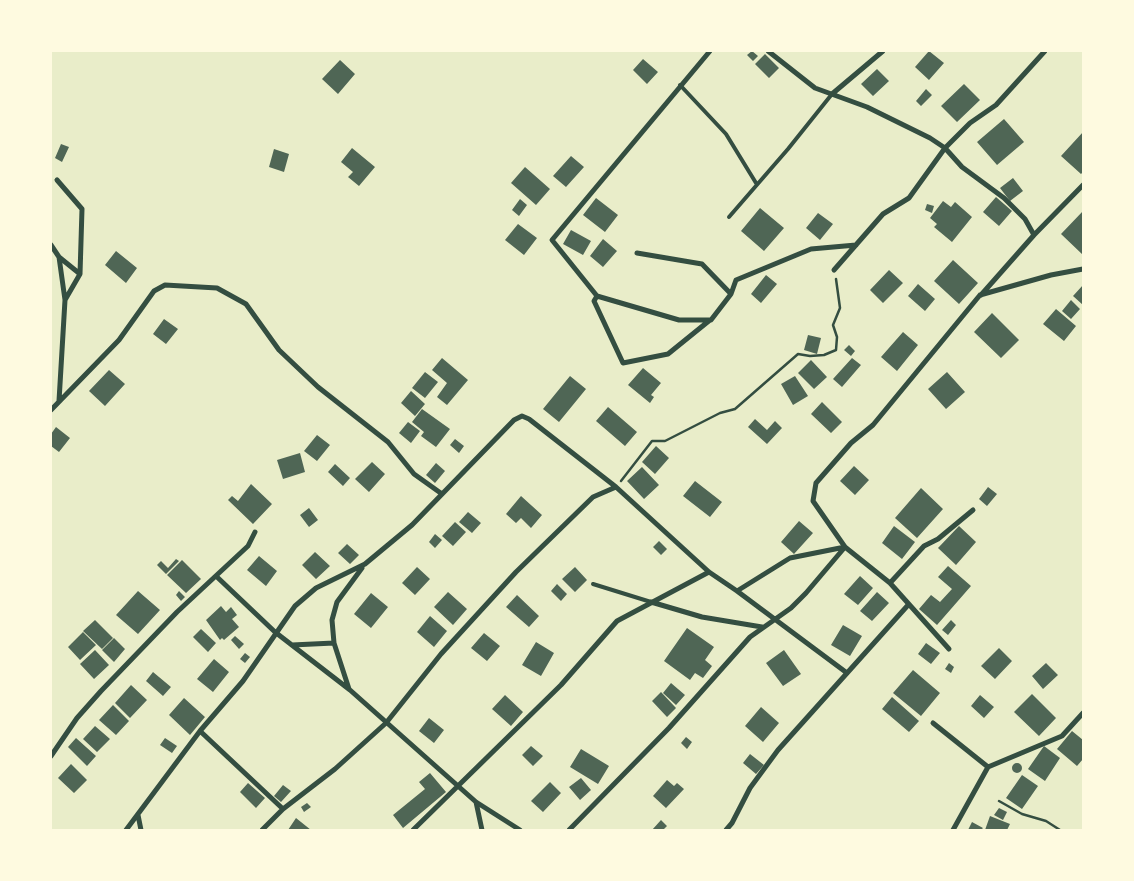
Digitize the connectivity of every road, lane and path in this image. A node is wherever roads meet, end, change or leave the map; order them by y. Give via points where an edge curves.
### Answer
1 (710, 51) edge
2 (768, 51) edge
3 (883, 51) edge
4 (1045, 51) edge
5 (680, 86) junction
6 (832, 94) junction
7 (945, 148) junction
8 (57, 180) dead end
9 (756, 183) junction
10 (1083, 185) edge
11 (729, 217) dead end
12 (1034, 235) junction
13 (51, 245) edge
14 (856, 245) junction
15 (637, 253) dead end
16 (58, 257) junction
17 (834, 270) joint
18 (1083, 270) edge
19 (80, 274) junction
20 (731, 294) junction
21 (980, 295) junction
22 (597, 296) junction
23 (65, 300) junction
24 (711, 320) junction
25 (59, 401) junction
26 (51, 410) edge
27 (616, 487) junction
28 (442, 494) junction
29 (974, 510) dead end
30 (255, 532) dead end
31 (845, 547) junction
32 (365, 564) junction
33 (709, 572) junction
34 (216, 576) junction
35 (890, 583) junction
36 (593, 584) dead end
37 (737, 591) junction
38 (651, 602) junction
39 (909, 604) junction
40 (775, 621) junction
41 (762, 627) junction
42 (275, 632) junction
43 (334, 643) junction
44 (292, 644) junction
45 (949, 648) dead end
46 (847, 673) junction
47 (350, 690) junction
48 (1083, 713) edge
49 (386, 723) junction
50 (933, 723) dead end
51 (200, 731) junction
52 (51, 756) edge
53 (988, 767) junction
54 (459, 785) junction
55 (999, 801) dead end
56 (476, 802) junction
57 (283, 809) junction
58 (138, 815) junction
59 (126, 830) edge
60 (141, 830) edge
61 (262, 830) edge
62 (413, 830) edge
63 (482, 830) edge
64 (520, 830) edge
65 (569, 830) edge
66 (726, 830) edge
67 (954, 830) edge
68 (1060, 830) edge

1 - 5 street
2 - 6 street via 815,88
3 - 6 street
4 - 7 street via 996,105
5 - 9 lane via 726,134
5 - 22 street via 552,240
6 - 7 street via 867,107
6 - 9 lane
7 - 12 street via 962,167 1004,198 1025,219
7 - 14 street via 909,198 883,214
8 - 19 street via 82,209
9 - 11 lane
10 - 12 street
12 - 21 street
13 - 16 street
14 - 17 street
14 - 20 street via 812,248 775,262 736,280
15 - 20 street via 702,264
16 - 19 street
16 - 23 street
17 - 27 path via 840,308 833,325 837,337 836,350 824,356 798,354 735,409 720,413 664,441 652,441
18 - 21 street via 1051,275
19 - 23 street
20 - 24 street
21 - 31 street via 873,425 851,443 816,483 813,500
22 - 24 street via 679,320
22 - 24 street via 594,302 623,363 668,354
23 - 25 street
25 - 26 street
25 - 28 street via 119,340 154,291 165,285 217,288 246,304 279,350 318,387 388,442 414,474
27 - 28 street via 522,416 514,420
27 - 33 street
27 - 49 street via 593,497 516,572 441,654
28 - 32 street via 412,526
29 - 35 street via 924,546
30 - 34 street via 248,546
31 - 35 street
31 - 37 street via 790,558
31 - 40 street via 806,593
32 - 42 street via 310,592
32 - 43 street via 337,602 332,620
33 - 37 street
33 - 38 street
34 - 42 street
34 - 52 street via 102,690 77,718
35 - 39 street
36 - 38 lane
37 - 40 street
38 - 41 street via 702,617
38 - 54 street via 617,621 561,685
39 - 45 street
39 - 46 street
40 - 41 street
40 - 46 street
41 - 65 street
42 - 44 street
42 - 51 street via 243,681
43 - 44 street
43 - 47 street
44 - 47 street
46 - 66 street via 778,750 750,788
47 - 49 street
48 - 53 street via 1062,736
49 - 54 street
49 - 57 street via 335,769
50 - 53 street
51 - 57 street
51 - 58 street
53 - 67 street
54 - 56 street
54 - 62 street
55 - 68 path
56 - 63 street
56 - 64 street
57 - 61 street
58 - 59 street
58 - 60 street

